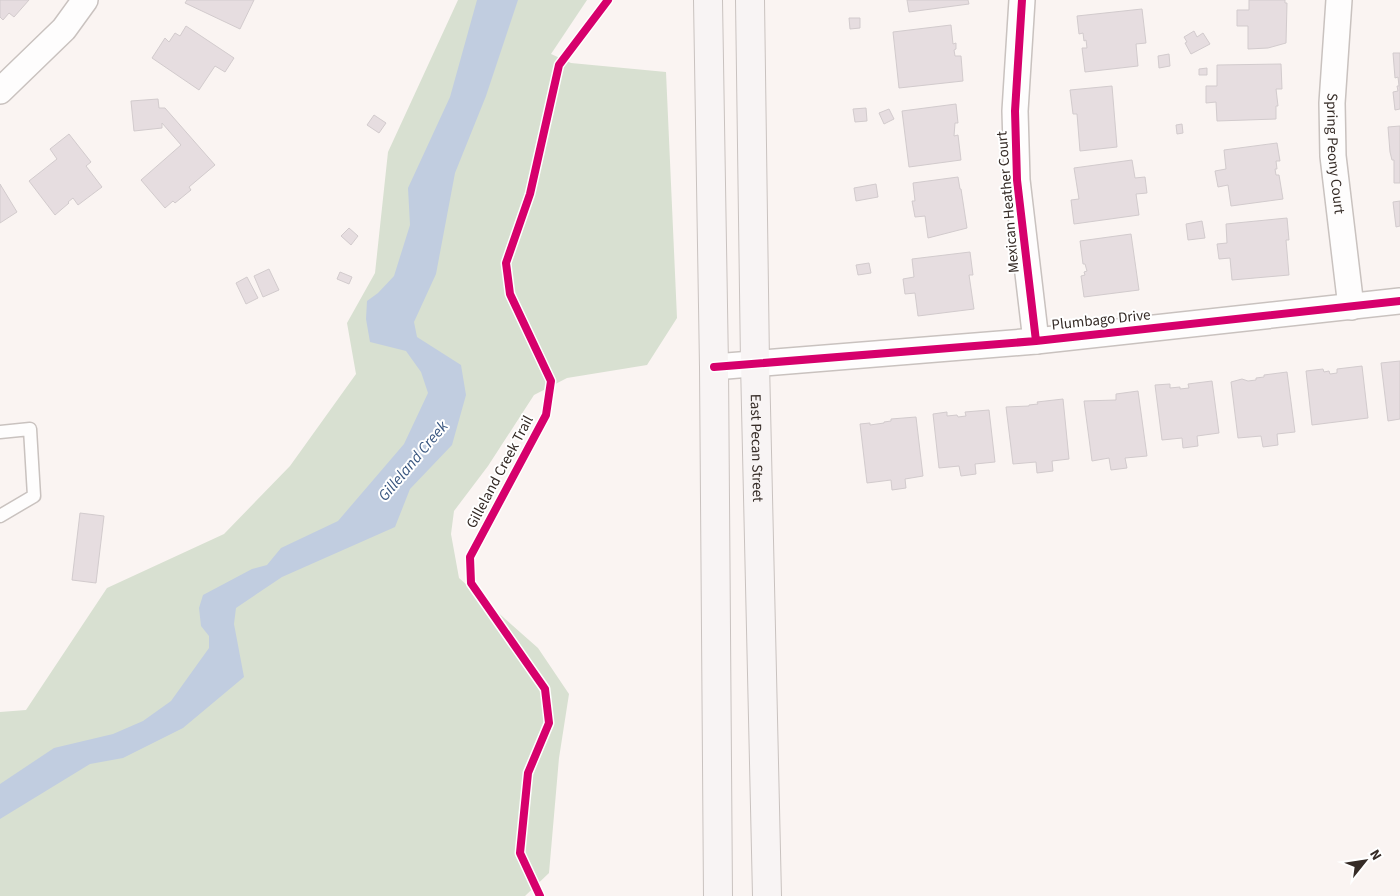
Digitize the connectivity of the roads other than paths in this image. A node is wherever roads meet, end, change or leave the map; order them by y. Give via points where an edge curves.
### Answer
1 (85, 0) edge
2 (708, 0) edge
3 (750, 0) edge
4 (1022, 0) edge
5 (1340, 0) edge
6 (0, 91) edge
7 (1400, 300) edge
8 (1351, 307) junction
9 (1036, 341) junction
10 (754, 364) junction
11 (714, 367) junction
12 (0, 432) edge
13 (0, 516) edge
14 (718, 896) edge
15 (768, 896) edge

1 - 6 street via 64,29
2 - 11 main road
3 - 10 main road, East Pecan Street
4 - 9 street, Mexican Heather Court via 1015,111 1017,180
5 - 8 street, Spring Peony Court via 1332,102 1333,156
7 - 8 street, Plumbago Drive
8 - 9 street, Plumbago Drive
9 - 10 street, Plumbago Drive
10 - 11 street, Plumbago Drive
10 - 15 main road, East Pecan Street
11 - 14 main road
12 - 13 lane via 30,429 34,496

